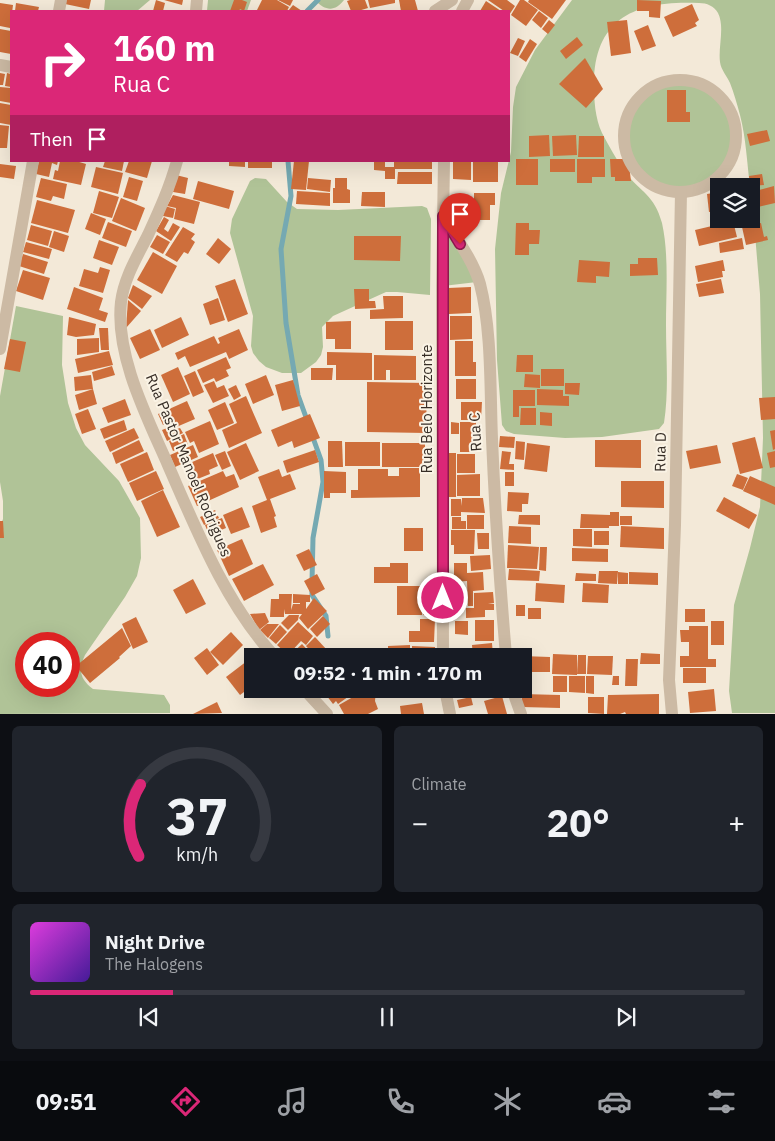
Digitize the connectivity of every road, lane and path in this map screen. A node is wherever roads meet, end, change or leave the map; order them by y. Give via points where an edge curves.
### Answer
1 (452, 0) edge
2 (437, 10) edge
3 (33, 162) edge
4 (176, 162) edge
5 (444, 162) edge
6 (681, 192) junction
7 (443, 216) junction
8 (0, 349) edge
9 (267, 648) edge
10 (443, 648) edge
11 (505, 648) edge
12 (313, 698) edge
13 (447, 698) edge
14 (515, 698) edge
15 (328, 714) edge
16 (450, 714) edge
17 (521, 714) edge
18 (672, 714) edge

1 - 2 street
3 - 8 street
4 - 9 street, Rua Pastor Manoel Rodrigues via 166,194 125,285 120,313 121,334 143,407 196,529 248,625
5 - 7 street, Rua Belo Horizonte
6 - 6 street via 703,187 719,176 731,159 736,133 734,120 716,92 698,83 679,80 659,84 642,95 628,118 625,138 630,158 641,175 657,187
6 - 18 street, Rua D via 670,680
7 - 10 street, Rua Belo Horizonte
7 - 11 street, Rua C via 469,258 483,298
12 - 15 street
13 - 16 street
14 - 17 street

